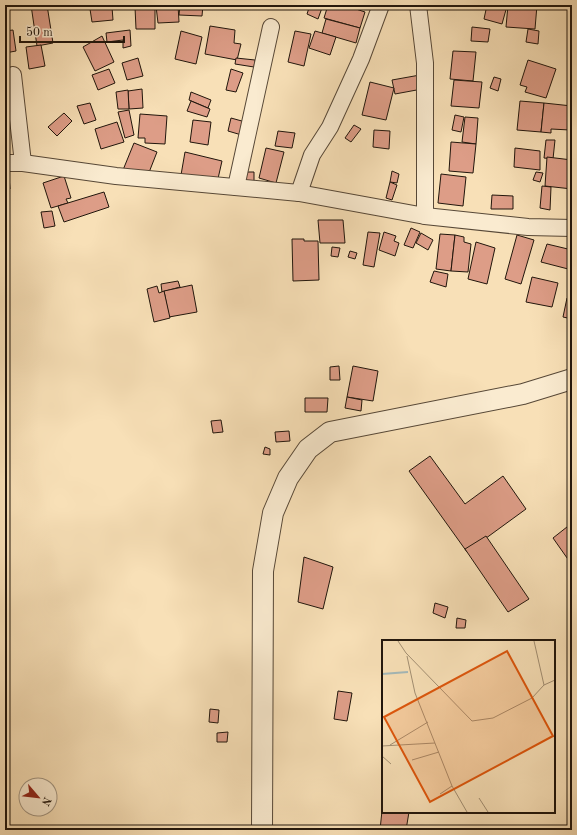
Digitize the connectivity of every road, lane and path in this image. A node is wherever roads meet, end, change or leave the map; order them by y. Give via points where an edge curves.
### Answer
1 (381, 5) edge
2 (418, 5) edge
3 (271, 27) dead end
4 (13, 75) dead end
5 (5, 163) edge
6 (24, 163) junction
7 (236, 187) junction
8 (299, 193) junction
9 (425, 216) junction
10 (572, 228) edge
11 (572, 379) edge
12 (262, 830) edge

1 - 8 street via 361,59 330,127 312,155
2 - 9 street via 425,63
3 - 7 street
4 - 6 street
5 - 6 street
6 - 7 street via 116,176
7 - 8 street
8 - 9 street
9 - 10 street via 528,227
11 - 12 street via 523,394 330,432 308,449 288,478 273,513 263,571

